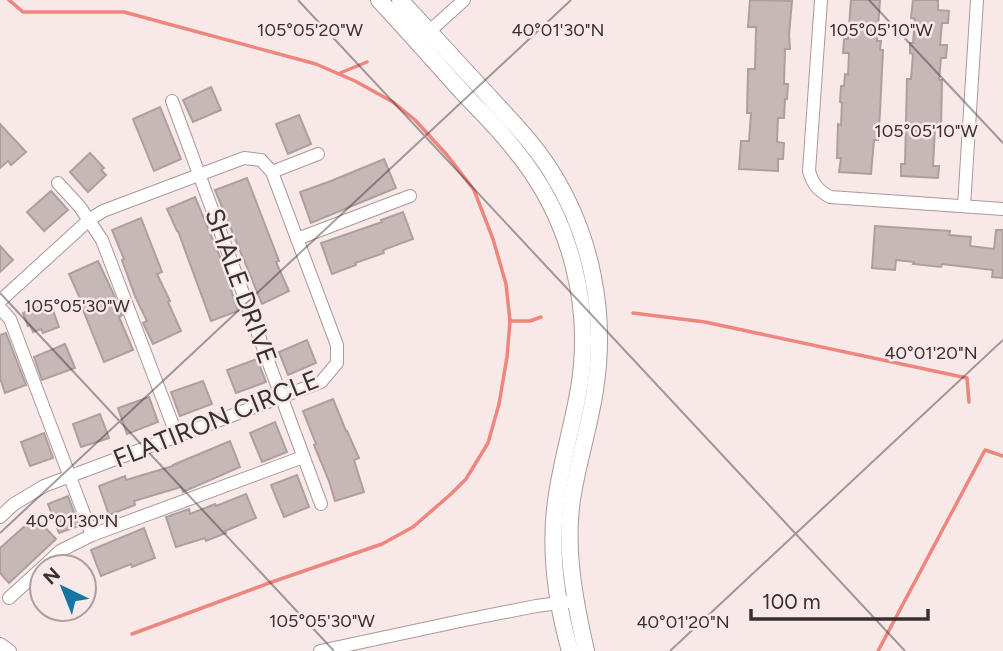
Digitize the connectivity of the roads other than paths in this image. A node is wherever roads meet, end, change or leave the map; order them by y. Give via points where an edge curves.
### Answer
1 (379, 0) edge
2 (400, 0) edge
3 (464, 0) edge
4 (821, 0) edge
5 (977, 0) edge
6 (423, 37) junction
7 (172, 102) dead end
8 (318, 154) dead end
9 (272, 172) junction
10 (200, 175) junction
11 (58, 183) dead end
12 (410, 196) dead end
13 (964, 206) junction
14 (1003, 209) edge
15 (89, 220) junction
16 (297, 239) junction
17 (0, 301) edge
18 (0, 308) edge
19 (282, 397) junction
20 (177, 436) junction
21 (303, 457) junction
22 (71, 476) junction
23 (321, 504) dead end
24 (0, 517) edge
25 (92, 535) junction
26 (58, 553) edge
27 (28, 580) edge
28 (9, 598) dead end
29 (566, 602) junction
30 (0, 644) edge
31 (10, 651) edge
32 (320, 651) edge
33 (570, 651) edge
34 (586, 651) edge

1 - 6 street
2 - 6 street
3 - 6 street
4 - 13 street via 809,171 812,182 830,197
5 - 13 street
6 - 29 street via 542,157 571,208 590,261 600,327 598,365 573,489
7 - 10 street, SHALE DRIVE
8 - 9 street
9 - 10 street via 261,160 244,158
9 - 16 street, FLATIRON CIRCLE
10 - 15 street
10 - 19 street, SHALE DRIVE
11 - 15 street
12 - 16 street
13 - 14 street
15 - 17 street
15 - 20 street via 102,240
16 - 19 street, FLATIRON CIRCLE via 337,345 337,363 321,382
18 - 22 street via 10,319
19 - 20 street, FLATIRON CIRCLE
19 - 21 street, SHALE DRIVE
20 - 22 street, FLATIRON CIRCLE
21 - 23 street, SHALE DRIVE
21 - 25 street
22 - 24 street, FLATIRON CIRCLE via 44,486
22 - 25 street
25 - 26 street
27 - 28 street
29 - 32 street
29 - 33 street
29 - 34 street
30 - 31 street

